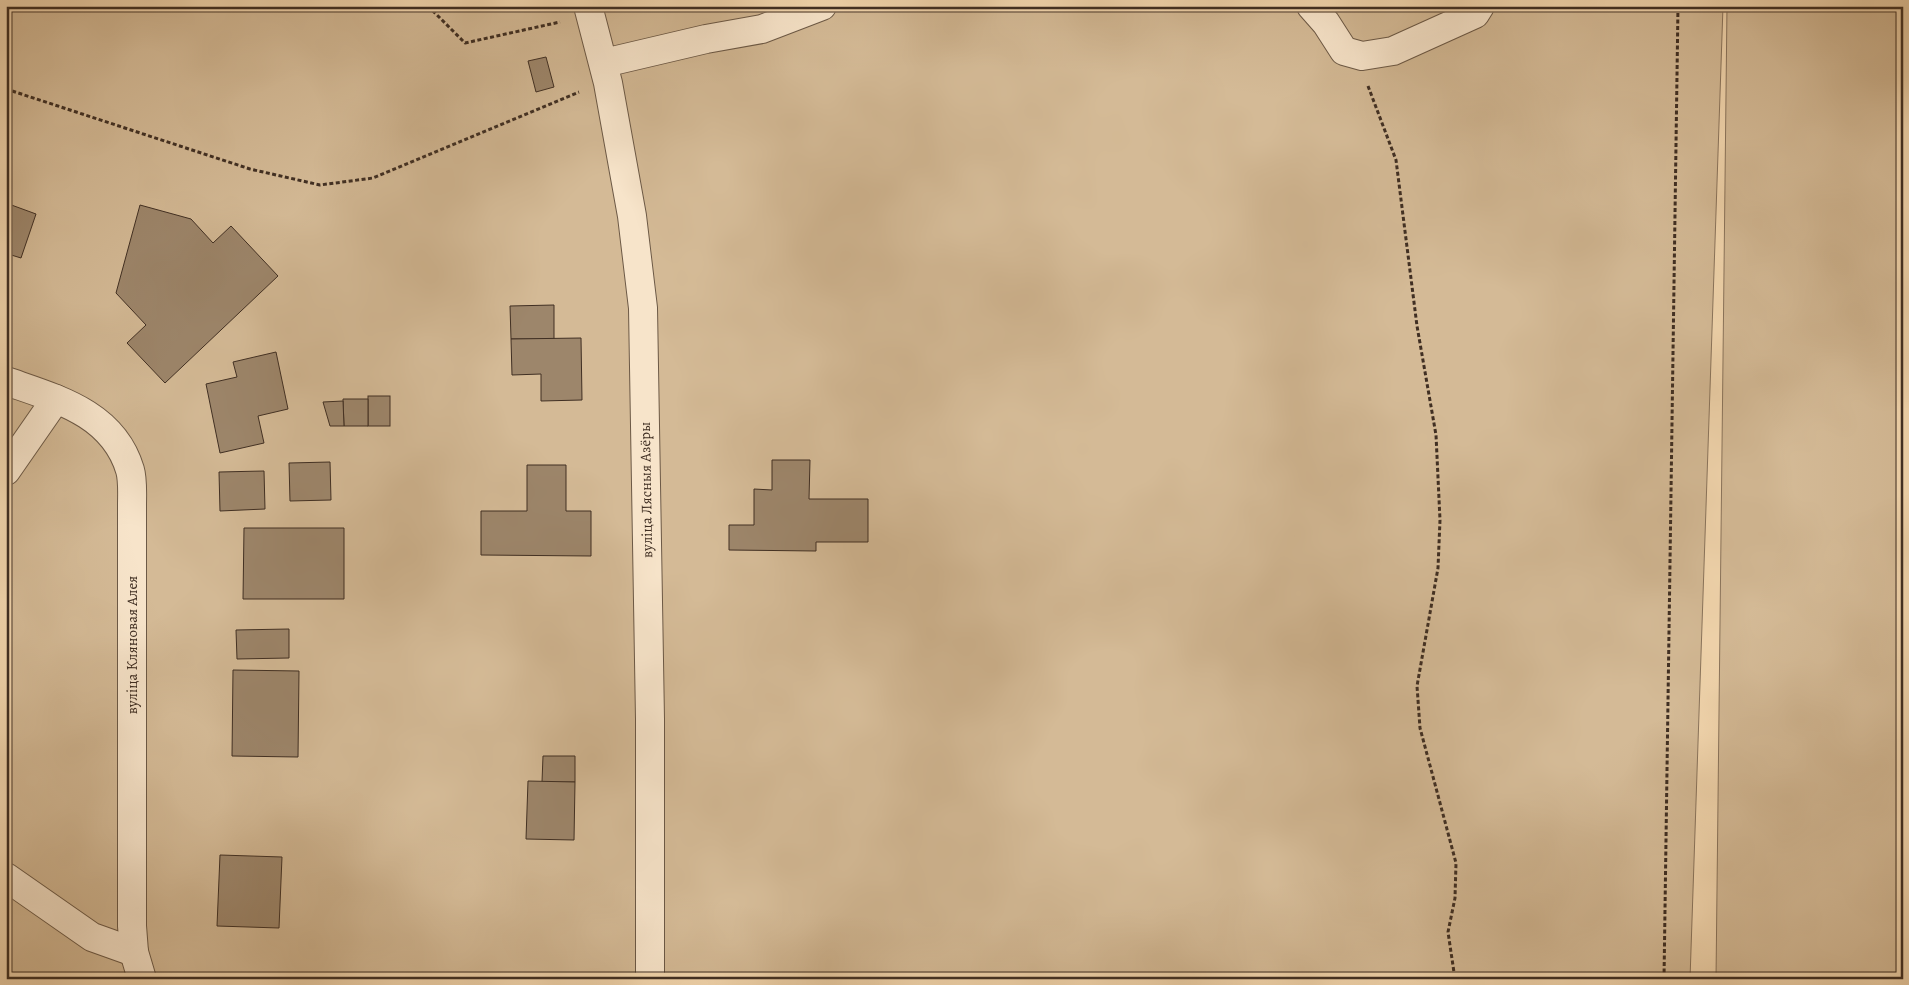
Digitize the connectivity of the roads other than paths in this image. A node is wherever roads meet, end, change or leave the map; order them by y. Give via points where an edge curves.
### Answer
1 (822, 6) edge
2 (1311, 6) edge
3 (1480, 6) edge
4 (590, 11) edge
5 (606, 73) junction
6 (6, 381) edge
7 (56, 398) junction
8 (6, 472) edge
9 (6, 877) edge
10 (134, 952) junction
11 (142, 979) edge
12 (650, 979) edge

1 - 5 street via 762,29 706,39
2 - 3 street via 1326,22 1344,51 1362,56 1393,51 1475,14
4 - 5 street, вуліца Лясныя Азёры
5 - 12 street, вуліца Лясныя Азёры via 632,216 643,308 650,719
6 - 7 street, вуліца Кляновая Алея
7 - 8 street
7 - 10 street, вуліца Кляновая Алея via 106,427 121,447 130,472
9 - 10 street via 92,937
10 - 11 street, вуліца Кляновая Алея

